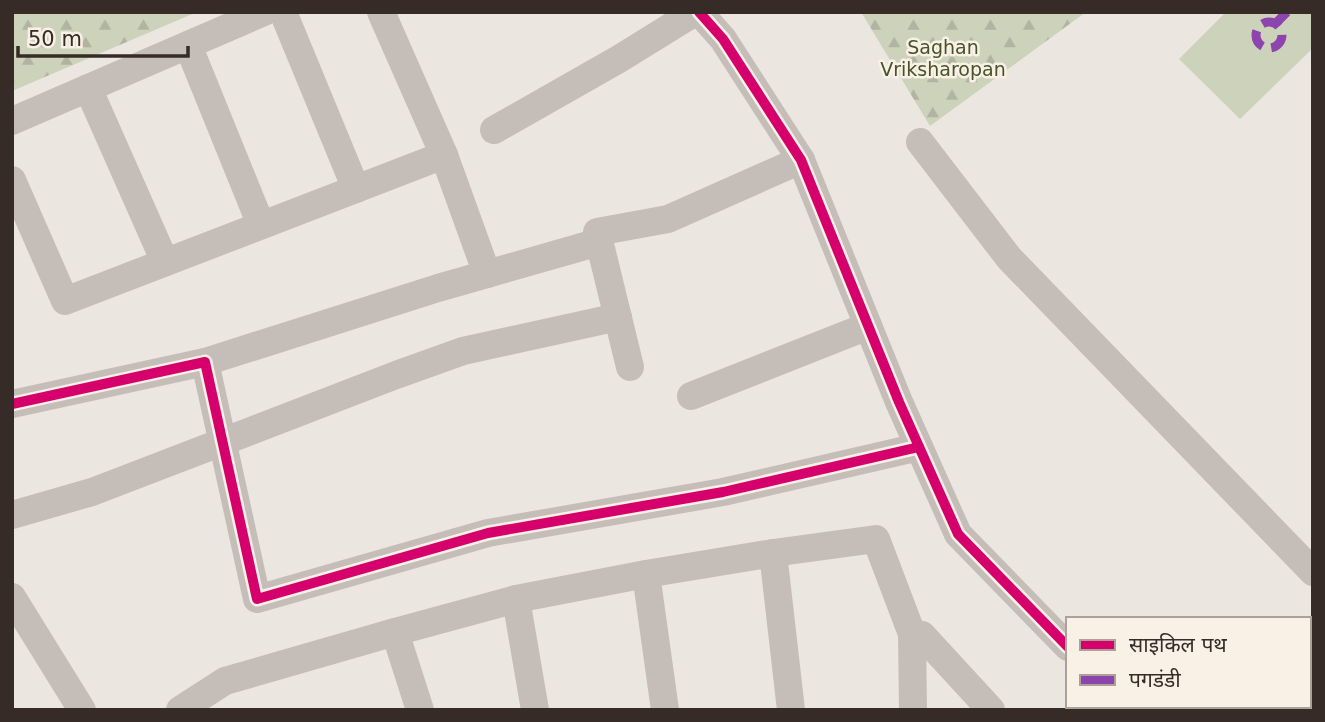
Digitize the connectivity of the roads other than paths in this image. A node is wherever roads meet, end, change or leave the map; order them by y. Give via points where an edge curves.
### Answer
1 (264, 12) edge
2 (283, 12) edge
3 (381, 12) edge
4 (697, 12) edge
5 (188, 45) junction
6 (88, 88) junction
7 (12, 121) edge
8 (495, 130) dead end
9 (920, 142) dead end
10 (444, 155) junction
11 (802, 160) junction
12 (12, 180) edge
13 (356, 189) junction
14 (261, 225) junction
15 (599, 242) junction
16 (165, 262) junction
17 (487, 275) junction
18 (618, 317) junction
19 (868, 326) junction
20 (205, 362) junction
21 (630, 367) dead end
22 (691, 396) dead end
23 (12, 404) edge
24 (224, 441) junction
25 (919, 447) junction
26 (12, 515) edge
27 (773, 553) junction
28 (1313, 572) edge
29 (646, 574) junction
30 (12, 597) edge
31 (516, 599) junction
32 (395, 632) junction
33 (912, 634) junction
34 (1066, 645) edge
35 (82, 710) edge
36 (180, 710) edge
37 (420, 710) edge
38 (535, 710) edge
39 (666, 710) edge
40 (791, 710) edge
41 (913, 710) edge
42 (991, 710) edge

1 - 5 street
2 - 13 street
3 - 10 street
4 - 8 street
4 - 11 street via 723,39
5 - 6 street
5 - 14 street
6 - 7 street
6 - 16 street
9 - 28 street via 1009,258
10 - 13 street
10 - 17 street
11 - 15 street via 668,219 597,232
11 - 19 street
12 - 16 street via 65,301
13 - 14 street
14 - 16 street
15 - 17 street
15 - 18 street
17 - 20 street
18 - 21 street
18 - 24 street via 463,351
19 - 22 street
19 - 25 street
20 - 23 street
20 - 24 street
24 - 25 street via 257,599 488,533 723,492
24 - 26 street via 92,492
25 - 34 street via 958,534
27 - 29 street
27 - 33 street via 876,539
27 - 40 street
29 - 31 street
29 - 39 street
30 - 35 street
31 - 32 street
31 - 38 street
32 - 36 street via 225,681
32 - 37 street
33 - 41 street
33 - 42 street via 922,635

